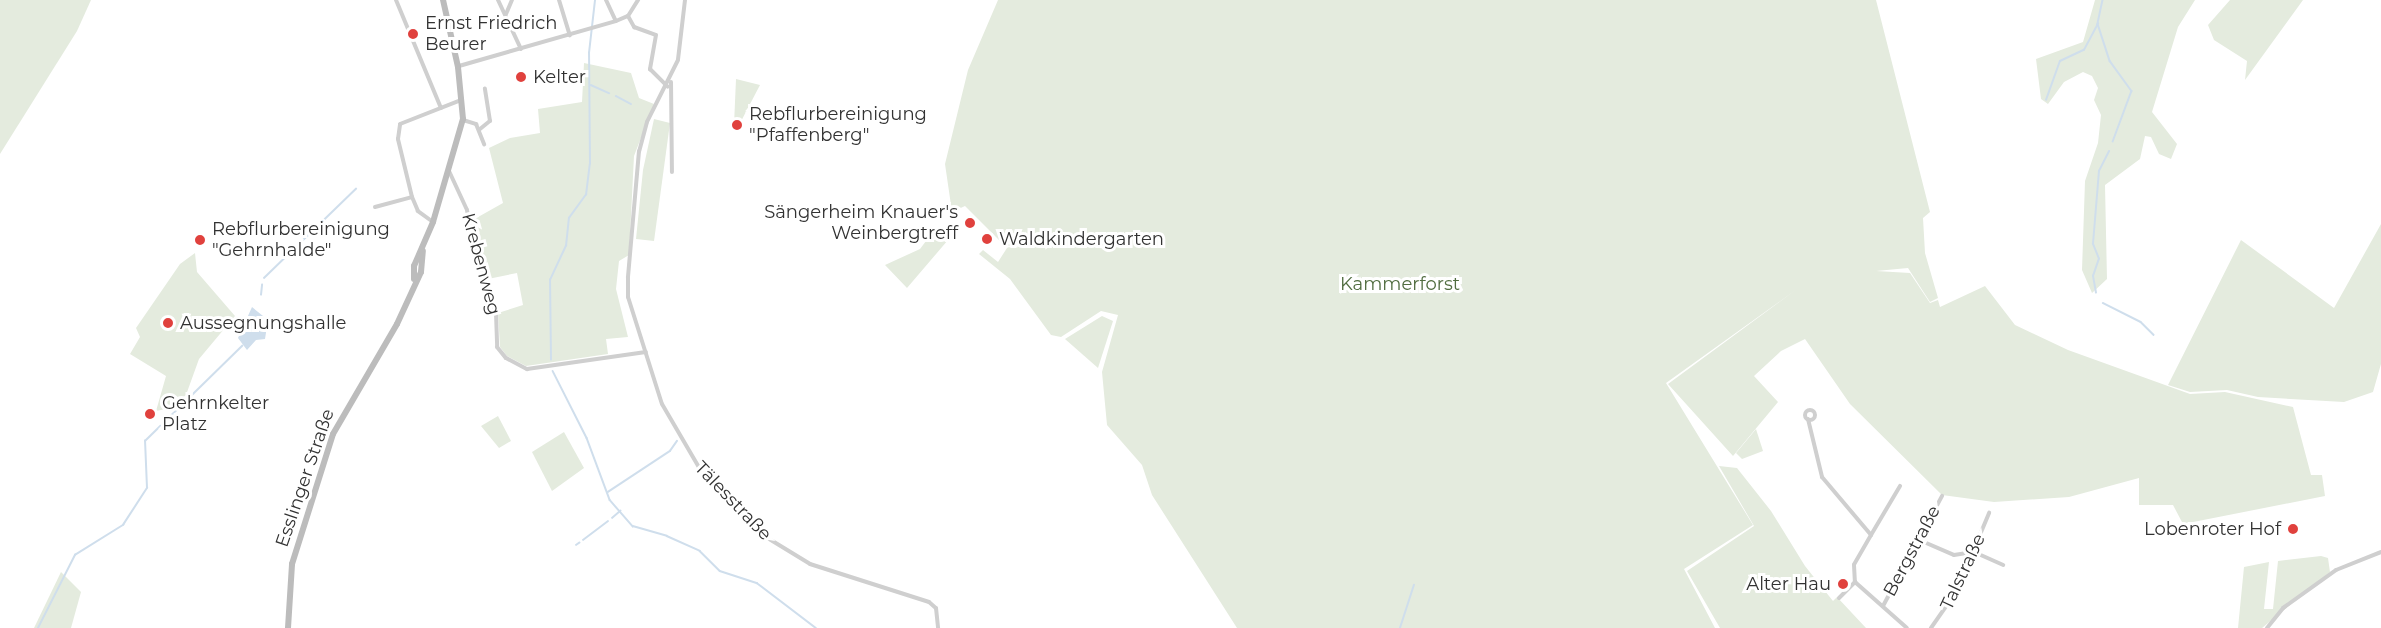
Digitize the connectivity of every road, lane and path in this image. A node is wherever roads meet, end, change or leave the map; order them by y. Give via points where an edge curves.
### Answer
1 (396, 0) edge
2 (443, 0) edge
3 (498, 0) edge
4 (512, 0) edge
5 (559, 0) edge
6 (606, 0) edge
7 (638, 0) edge
8 (685, 0) edge
9 (506, 15) junction
10 (628, 16) junction
11 (616, 21) junction
12 (570, 35) junction
13 (521, 49) junction
14 (458, 67) junction
15 (671, 81) junction
16 (668, 87) junction
17 (485, 88) dead end
18 (461, 100) junction
19 (441, 108) junction
20 (463, 119) junction
21 (480, 129) junction
22 (484, 144) dead end
23 (449, 171) junction
24 (672, 172) dead end
25 (412, 197) junction
26 (375, 207) dead end
27 (434, 222) junction
28 (646, 352) junction
29 (1808, 419) dead end
30 (1900, 486) dead end
31 (1942, 496) dead end
32 (1989, 513) dead end
33 (1871, 535) junction
34 (1917, 539) junction
35 (1974, 552) junction
36 (2381, 552) edge
37 (2003, 566) dead end
38 (1855, 582) junction
39 (1839, 598) dead end
40 (1882, 606) junction
41 (288, 628) edge
42 (939, 628) edge
43 (1907, 628) edge
44 (1931, 628) edge
45 (2267, 628) edge

1 - 19 street
2 - 14 main road, Esslinger Straße
3 - 9 street
4 - 9 street
5 - 12 street
6 - 11 street
7 - 10 street
8 - 15 street via 682,45
9 - 13 street
10 - 11 street
10 - 16 street via 634,27 656,35 650,69
11 - 12 street
12 - 13 street
13 - 14 street
14 - 18 main road, Esslinger Straße
15 - 16 street, Tälesstraße
15 - 24 street
16 - 28 street, Tälesstraße via 647,122 639,152 628,297
17 - 21 street via 489,121
18 - 19 street
18 - 20 main road, Esslinger Straße
19 - 25 street via 400,124 398,139
20 - 21 street
20 - 23 main road, Esslinger Straße
21 - 22 street
23 - 27 main road, Esslinger Straße
23 - 28 street, Krebenweg via 467,210 475,254 496,313 497,347 506,358 527,369
25 - 26 street
25 - 27 street via 418,211
27 - 41 main road, Esslinger Straße via 423,251 425,260 397,324 333,434 292,564
28 - 42 street, Tälesstraße via 662,404 680,439 704,476 756,531 810,564 929,602 936,609
29 - 33 street via 1822,477
30 - 33 street
31 - 34 street, Bergstraße
32 - 35 street, Talstraße
33 - 38 street via 1854,565
34 - 35 street via 1954,555
34 - 40 street, Bergstraße
35 - 37 street
35 - 44 street, Talstraße via 1956,592
36 - 45 street via 2336,570 2283,608
38 - 39 street
38 - 40 street
40 - 43 street

